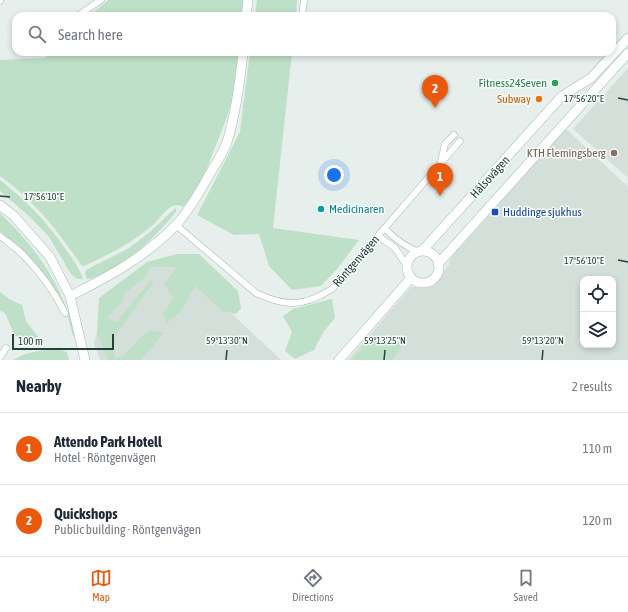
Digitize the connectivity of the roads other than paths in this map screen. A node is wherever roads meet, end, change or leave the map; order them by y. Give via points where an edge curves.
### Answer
1 (101, 0) edge
2 (248, 0) edge
3 (304, 0) edge
4 (83, 12) edge
5 (246, 12) edge
6 (302, 12) edge
7 (628, 38) edge
8 (616, 51) edge
9 (628, 53) edge
10 (243, 56) edge
11 (612, 56) edge
12 (454, 135) dead end
13 (460, 140) dead end
14 (440, 165) junction
15 (0, 205) edge
16 (176, 225) junction
17 (384, 228) junction
18 (0, 236) edge
19 (378, 236) junction
20 (421, 251) junction
21 (438, 264) junction
22 (407, 266) junction
23 (411, 278) junction
24 (70, 296) junction
25 (65, 313) dead end
26 (6, 348) dead end
27 (0, 357) edge
28 (85, 360) edge
29 (339, 360) edge

1 - 4 street
2 - 5 street
3 - 6 street
7 - 8 street, Hälsovägen
9 - 21 street, Hälsovägen
10 - 16 street via 239,90 226,142 198,194
11 - 20 street, Hälsovägen via 592,78 562,96
12 - 14 street, Röntgenvägen via 445,144
13 - 14 street, Röntgenvägen
14 - 17 street, Röntgenvägen
15 - 24 street via 14,216 50,257
16 - 19 street, Röntgenvägen via 256,293 287,304 318,298 332,289
16 - 24 street via 140,257
17 - 19 street, Röntgenvägen
17 - 20 street via 408,248
18 - 25 street via 33,265
19 - 22 street via 395,248
20 - 21 street via 434,256
20 - 22 street via 410,257
21 - 23 street via 437,273 432,280 419,283
22 - 23 street
23 - 29 street
24 - 28 street
26 - 27 street

